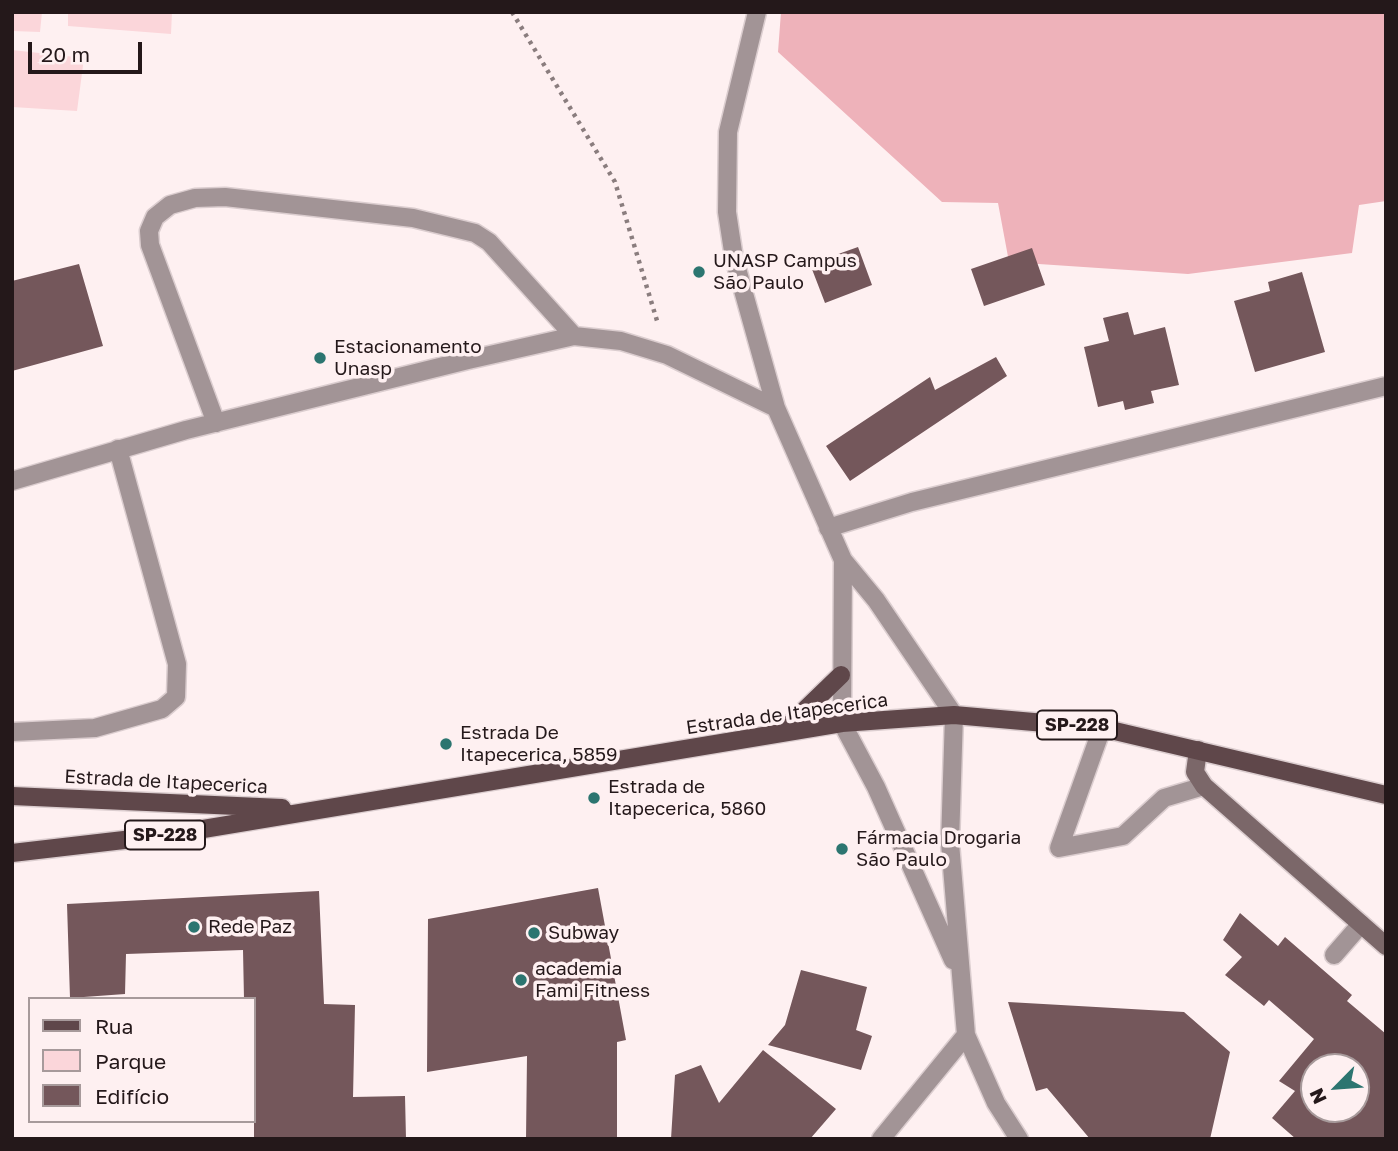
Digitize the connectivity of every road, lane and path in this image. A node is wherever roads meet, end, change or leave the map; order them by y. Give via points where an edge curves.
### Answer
1 (512, 12) edge
2 (757, 12) edge
3 (574, 336) junction
4 (667, 355) junction
5 (1386, 386) edge
6 (776, 408) junction
7 (216, 423) junction
8 (118, 449) junction
9 (12, 481) edge
10 (828, 528) junction
11 (843, 560) junction
12 (841, 675) junction
13 (954, 715) junction
14 (842, 723) junction
15 (1102, 728) junction
16 (12, 732) edge
17 (781, 733) junction
18 (1198, 750) junction
19 (1204, 786) junction
20 (1386, 795) edge
21 (12, 796) edge
22 (317, 810) junction
23 (12, 853) edge
24 (1361, 924) junction
25 (1386, 946) edge
26 (1334, 955) dead end
27 (958, 973) junction
28 (965, 1035) junction
29 (881, 1139) edge
30 (1019, 1139) edge

1 - 4 path via 615,181
2 - 6 street via 728,132 727,212 734,258
3 - 4 street via 621,341
3 - 7 street
3 - 7 street via 489,242 475,233 413,218 225,197 195,198 170,205 155,217 149,230 150,245
4 - 6 street
5 - 10 street via 912,502
6 - 10 street
7 - 8 street
8 - 9 street
8 - 16 street via 177,664 176,697 162,709 95,727
10 - 11 street
11 - 12 street
11 - 13 street via 876,600
12 - 14 street
12 - 17 main road
13 - 14 main road, Estrada de Itapecerica / SP-228
13 - 15 main road, Estrada de Itapecerica / SP-228
13 - 27 street via 950,843
14 - 17 main road, Estrada de Itapecerica / SP-228
14 - 27 street via 876,787
15 - 18 main road, Estrada de Itapecerica / SP-228
15 - 19 street via 1059,848 1123,836 1164,798
17 - 22 main road, Estrada de Itapecerica / SP-228
18 - 19 street via 1195,772
18 - 20 main road, Estrada de Itapecerica / SP-228
19 - 24 street
21 - 22 main road, Estrada de Itapecerica / SP-228
22 - 23 main road, Estrada de Itapecerica / SP-228 via 167,835
24 - 25 street
24 - 26 street
27 - 28 street
28 - 29 street
28 - 30 street via 996,1103

